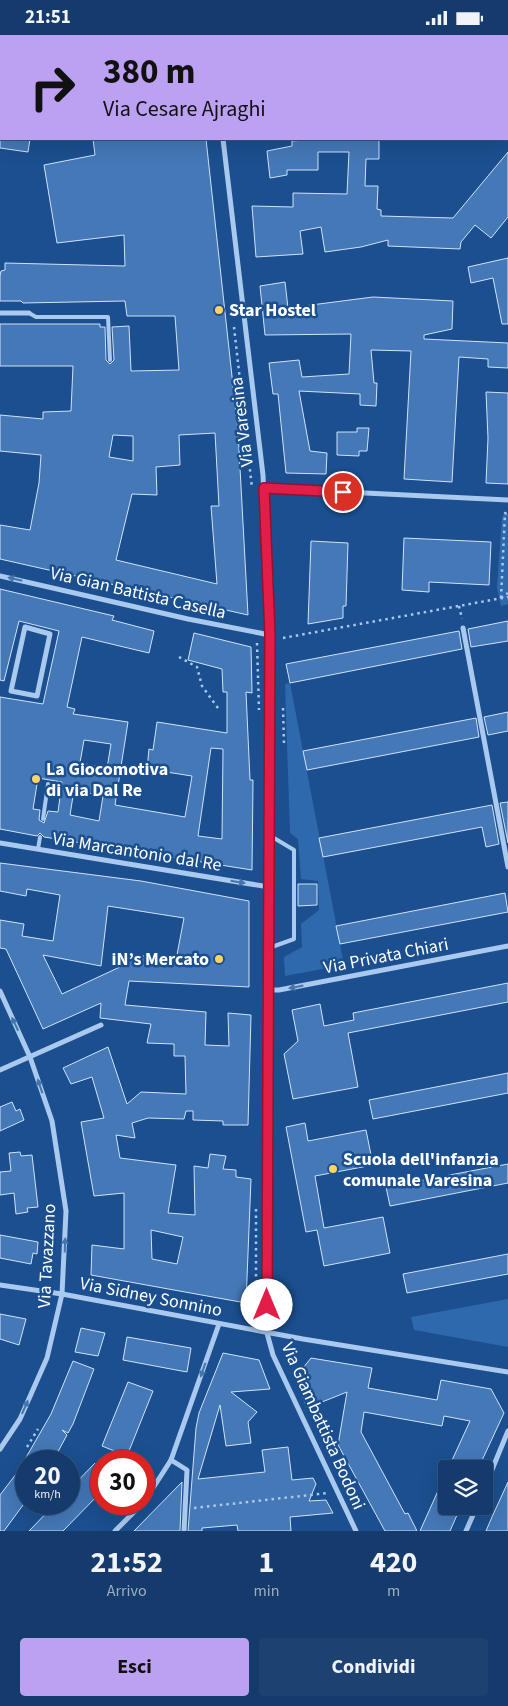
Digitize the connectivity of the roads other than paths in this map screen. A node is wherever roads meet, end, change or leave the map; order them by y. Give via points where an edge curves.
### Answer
1 (222, 140) edge
2 (0, 313) edge
3 (29, 313) joint
4 (110, 360) dead end
5 (264, 488) junction
6 (508, 500) edge
7 (0, 576) edge
8 (463, 628) road end
9 (270, 635) junction
10 (11, 691) joint
11 (48, 784) dead end
12 (43, 819) dead end
13 (269, 835) junction
14 (40, 837) dead end
15 (0, 843) edge
16 (38, 849) junction
17 (508, 867) edge
18 (269, 887) junction
19 (508, 946) edge
20 (269, 948) junction
21 (268, 990) junction
22 (0, 991) edge
23 (101, 1025) dead end
24 (30, 1057) junction
25 (0, 1070) edge
26 (0, 1285) edge
27 (62, 1294) junction
28 (219, 1324) junction
29 (266, 1333) junction
30 (508, 1372) edge
31 (508, 1431) edge
32 (0, 1449) edge
33 (171, 1460) junction
34 (493, 1467) edge
35 (155, 1485) edge
36 (131, 1515) edge
37 (473, 1515) edge
38 (115, 1531) edge
39 (184, 1531) edge
40 (356, 1531) edge
41 (466, 1531) edge

1 - 5 street, Via Varesina
2 - 3 street
3 - 4 lane via 36,317 108,317
5 - 6 street
5 - 9 street, Via Varesina
9 -> 7 street, Via Gian Battista Casella
8 - 17 street
9 - 13 street, Via Varesina
10 - 10 street via 37,696 50,634 25,627
11 - 12 lane
13 - 18 street, Via Varesina
13 - 20 lane via 294,850 294,939
14 - 16 lane
15 - 16 street, Via Marcantonio dal Re
16 -> 18 street, Via Marcantonio dal Re
18 - 20 street, Via Varesina
19 -> 21 street, Via Privata Chiari
20 - 21 street, Via Varesina
21 - 29 street, Via Varesina
24 -> 22 street, Via Tavazzano
23 - 24 street
24 - 25 street
27 -> 24 street, Via Tavazzano via 66,1211 52,1121
26 - 27 street, Via Sidney Sonnino
27 - 28 street, Via Sidney Sonnino
32 -> 27 street, Via Tavazzano via 20,1419 47,1358
28 - 29 street, Via Sidney Sonnino
28 -> 33 street
29 - 30 street, Via Sidney Sonnino
29 - 40 street, Via Giambattista Bodoni
31 - 34 street
33 - 35 street
33 - 39 street via 187,1470
36 - 38 street
37 - 41 street

